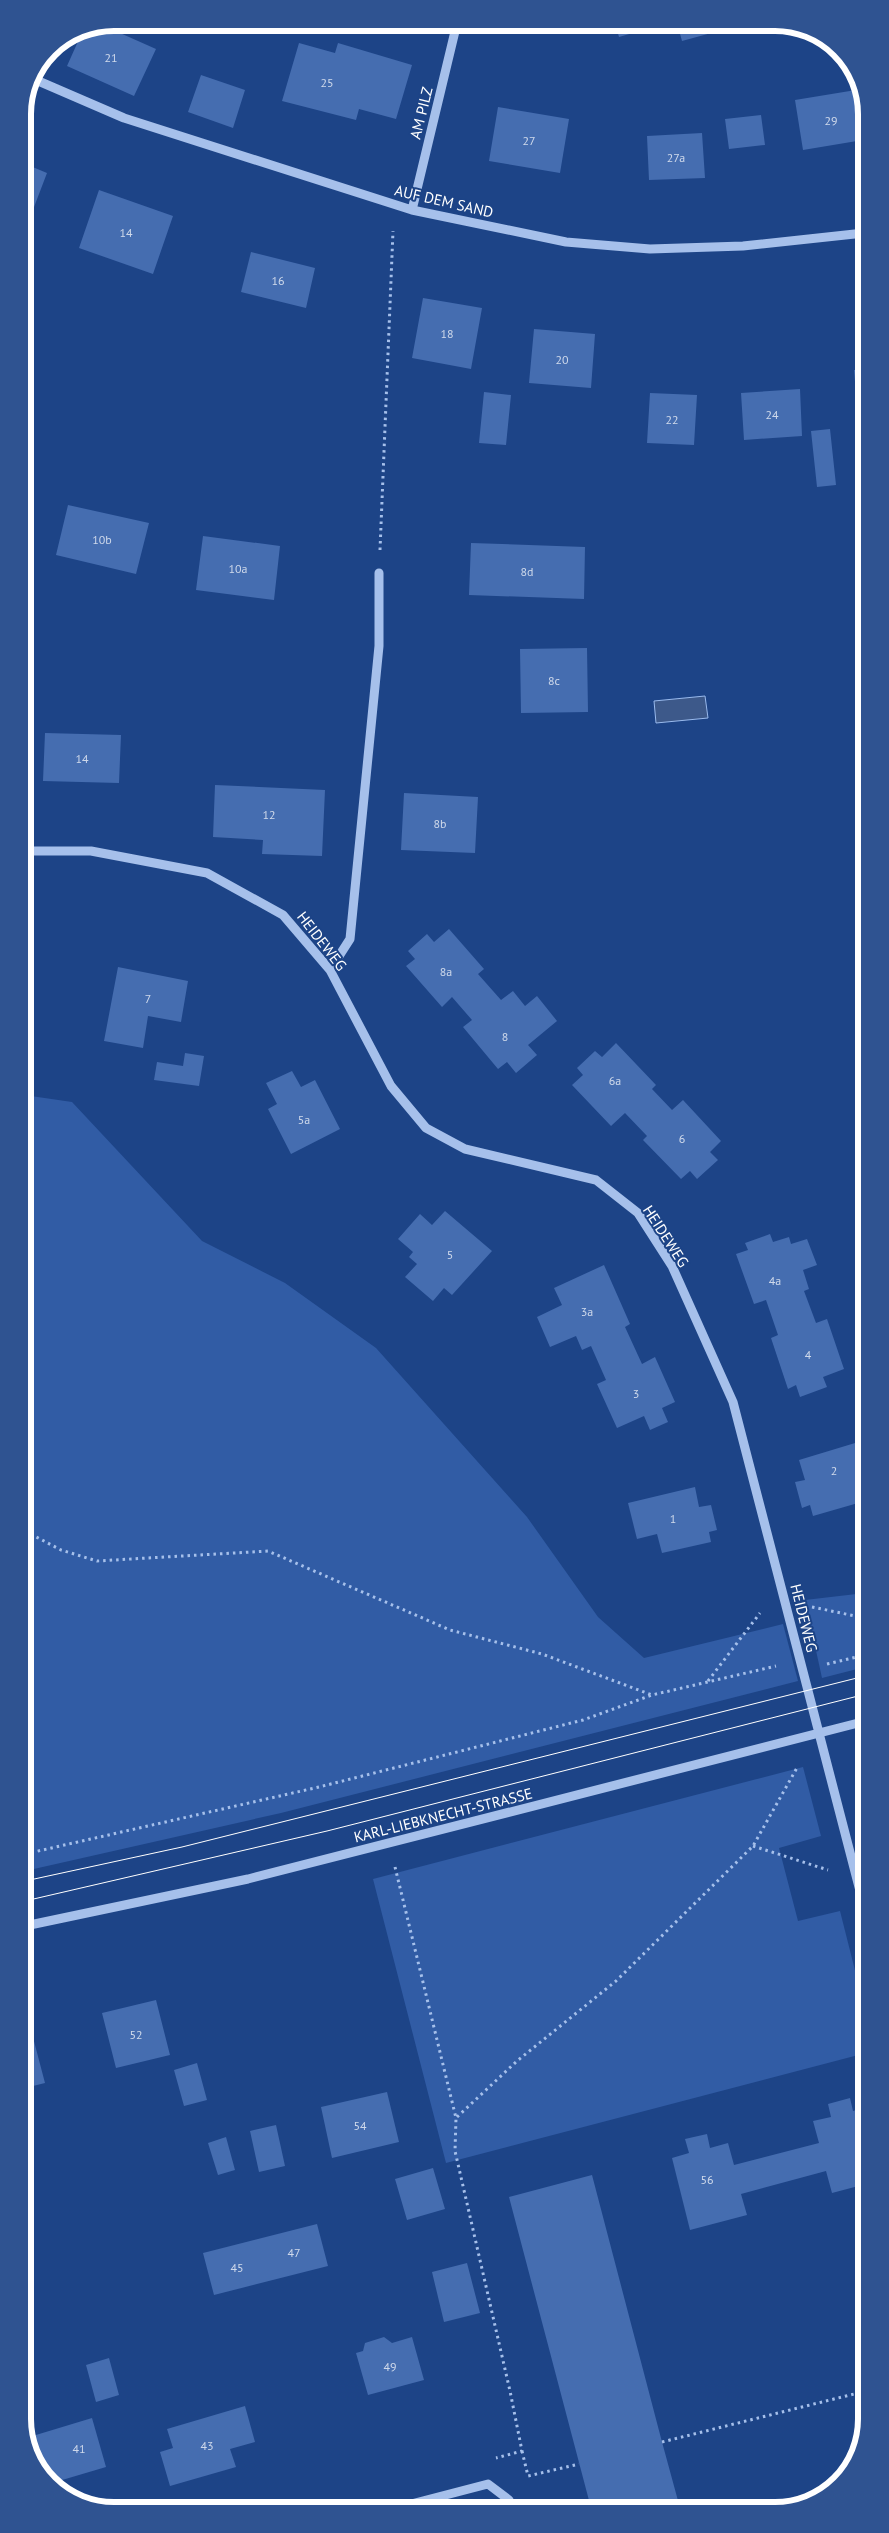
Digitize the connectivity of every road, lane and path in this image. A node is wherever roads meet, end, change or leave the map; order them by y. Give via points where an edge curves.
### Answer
1 (455, 31) edge
2 (38, 81) edge
3 (412, 210) junction
4 (394, 226) dead end
5 (858, 234) edge
6 (379, 573) joint
7 (31, 851) edge
8 (330, 970) junction
9 (31, 1535) edge
10 (802, 1605) dead end
11 (765, 1606) dead end
12 (858, 1617) edge
13 (858, 1657) edge
14 (780, 1665) dead end
15 (824, 1665) dead end
16 (708, 1681) junction
17 (652, 1695) junction
18 (858, 1722) edge
19 (818, 1732) junction
20 (802, 1759) dead end
21 (388, 1843) junction
22 (753, 1846) junction
23 (31, 1853) edge
24 (857, 1880) junction
25 (858, 1884) edge
26 (31, 1925) edge
27 (456, 2118) junction
28 (858, 2393) edge
29 (662, 2442) dead end
30 (522, 2451) junction
31 (488, 2460) dead end
32 (579, 2464) dead end
33 (419, 2502) edge
34 (509, 2502) edge

1 - 3 street, AM PILZ
2 - 3 street, AUF DEM SAND via 124,118
3 - 5 street, AUF DEM SAND via 566,242 650,249 743,246
4 - 6 path
6 - 8 street via 379,646 350,939
7 - 8 street, HEIDEWEG via 92,851 207,873 283,915
8 - 19 street, HEIDEWEG via 391,1086 426,1128 465,1149 596,1180 638,1213 672,1266 733,1402
9 - 17 path via 61,1550 97,1561 268,1551 450,1630 542,1654
10 - 12 path
11 - 16 path
13 - 15 path
14 - 16 path
16 - 17 path
17 - 23 path via 583,1720 526,1735 310,1789
18 - 19 street, KARL-LIEBKNECHT-STRASSE
19 - 21 street, KARL-LIEBKNECHT-STRASSE
19 - 24 street, HEIDEWEG
20 - 22 path
21 - 26 street, KARL-LIEBKNECHT-STRASSE via 248,1879
21 - 27 path
22 - 24 path
22 - 27 path via 616,1981 517,2061
24 - 25 street, HEIDEWEG
27 - 30 path via 455,2151
28 - 29 path
30 - 31 path
30 - 32 path via 528,2476
33 - 34 street via 488,2484

